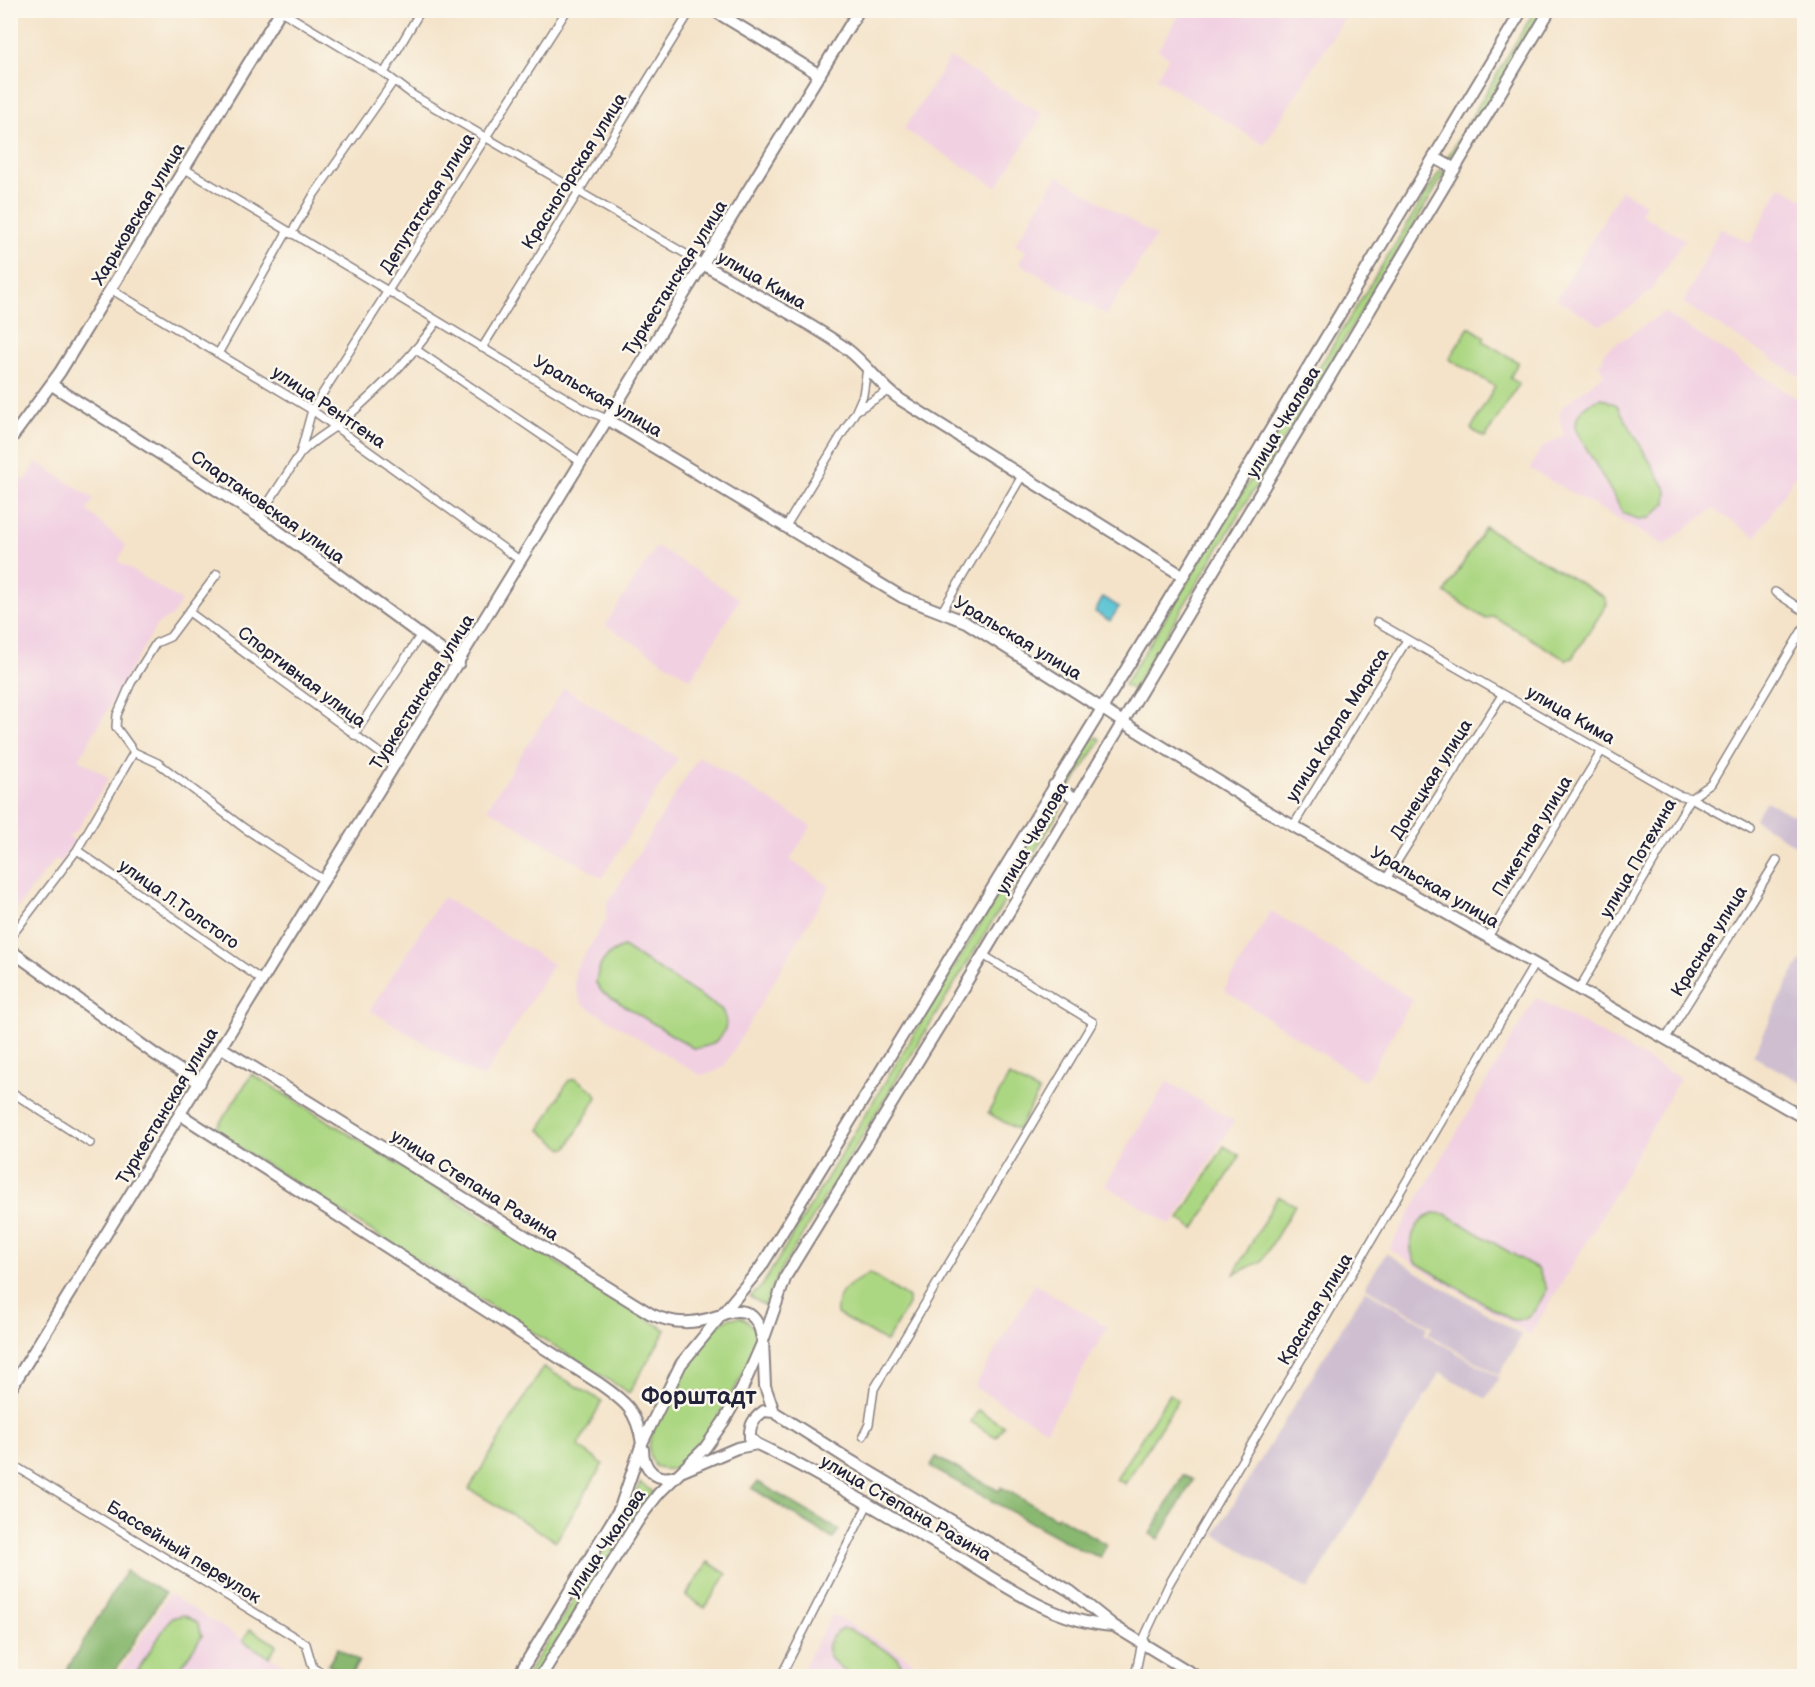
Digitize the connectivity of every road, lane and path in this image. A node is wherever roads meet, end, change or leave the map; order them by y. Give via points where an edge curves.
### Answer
1 (421, 10) edge
2 (567, 10) edge
3 (690, 10) edge
4 (713, 10) edge
5 (859, 10) edge
6 (1522, 10) edge
7 (1550, 10) edge
8 (281, 11) edge
9 (384, 73) junction
10 (820, 75) junction
11 (393, 82) junction
12 (486, 138) junction
13 (1435, 158) junction
14 (185, 169) junction
15 (1455, 169) junction
16 (579, 192) junction
17 (289, 233) junction
18 (703, 264) junction
19 (112, 290) junction
20 (388, 292) junction
21 (437, 322) junction
22 (482, 348) junction
23 (415, 349) junction
24 (219, 352) junction
25 (867, 368) junction
26 (52, 385) junction
27 (888, 391) junction
28 (312, 410) junction
29 (856, 411) junction
30 (607, 419) junction
31 (335, 427) junction
32 (10, 441) edge
33 (300, 454) junction
34 (581, 462) junction
35 (1022, 476) junction
36 (259, 517) junction
37 (786, 526) junction
38 (521, 561) junction
39 (217, 574) dead end
40 (1183, 576) junction
41 (1775, 592) dead end
42 (942, 611) junction
43 (1804, 611) edge
44 (189, 612) junction
45 (1377, 622) dead end
46 (1804, 627) edge
47 (420, 636) junction
48 (1407, 640) junction
49 (459, 663) junction
50 (1502, 695) junction
51 (1101, 708) junction
52 (1121, 721) junction
53 (354, 735) junction
54 (134, 752) junction
55 (1601, 752) junction
56 (396, 765) junction
57 (1054, 785) junction
58 (1075, 798) junction
59 (1691, 798) junction
60 (1293, 826) junction
61 (1751, 831) dead end
62 (77, 850) junction
63 (1777, 860) dead end
64 (1386, 879) junction
65 (325, 881) junction
66 (1488, 937) junction
67 (10, 938) edge
68 (10, 950) edge
69 (983, 955) junction
70 (1535, 963) junction
71 (263, 981) junction
72 (1579, 989) junction
73 (1666, 1038) junction
74 (222, 1048) junction
75 (200, 1083) junction
76 (10, 1091) edge
77 (181, 1115) junction
78 (1804, 1118) edge
79 (90, 1143) dead end
80 (718, 1316) junction
81 (763, 1341) junction
82 (10, 1390) edge
83 (774, 1412) junction
84 (863, 1436) dead end
85 (642, 1443) junction
86 (757, 1444) junction
87 (10, 1463) edge
88 (681, 1473) junction
89 (868, 1504) junction
90 (1114, 1626) junction
91 (1142, 1642) junction
92 (328, 1677) edge
93 (519, 1677) edge
94 (541, 1677) edge
95 (781, 1677) edge
96 (1135, 1677) edge
97 (1196, 1677) edge

1 - 9 street
2 - 12 street, Депутатская улица
3 - 16 street, Красногорская улица
4 - 10 main road
5 - 10 main road, Туркестанская улица
6 - 13 main road, улица Чкалова
7 - 15 main road, улица Чкалова
8 - 9 street, улица Кима
8 - 14 main road, Харьковская улица
9 - 11 street, улица Кима
10 - 18 main road, Туркестанская улица
11 - 12 street, улица Кима
11 - 17 street
12 - 16 street, улица Кима
12 - 20 street, Депутатская улица
13 - 15 main road
13 - 40 main road, улица Чкалова
14 - 17 street, Уральская улица
14 - 19 main road, Харьковская улица
15 - 52 main road, улица Чкалова
16 - 18 street, улица Кима
16 - 22 street, Красногорская улица
17 - 20 street, Уральская улица
17 - 24 street
18 - 25 main road, улица Кима via 825,335
18 - 30 main road, Туркестанская улица
19 - 24 street, улица Рентгена
19 - 26 main road, Харьковская улица
20 - 21 street, Уральская улица
20 - 28 street, Депутатская улица
21 - 22 street, Уральская улица
21 - 23 street
22 - 30 street, Уральская улица
23 - 31 street
23 - 34 street
24 - 28 street, улица Рентгена
25 - 27 main road, улица Кима
25 - 29 street
26 - 32 main road, Харьковская улица
26 - 36 main road, Спартаковская улица
27 - 29 street
27 - 35 main road, улица Кима
28 - 31 street, улица Рентгена
28 - 33 street
29 - 37 street
30 - 34 main road, Туркестанская улица
30 - 37 main road, Уральская улица
31 - 33 street via 317,436
31 - 38 street, улица Рентгена
33 - 36 street
34 - 38 main road, Туркестанская улица
35 - 40 main road, улица Кима
35 - 42 street
36 - 47 main road, Спартаковская улица
37 - 42 main road, Уральская улица via 902,597
38 - 49 main road, Туркестанская улица
39 - 44 street
40 - 51 main road, улица Чкалова
41 - 43 street
42 - 51 main road, Уральская улица via 966,622
44 - 53 street, Спортивная улица
44 - 54 street via 170,637 156,643 117,715 116,727
45 - 48 street, улица Кима
46 - 59 street, улица Потехина via 1711,784
47 - 49 main road, Спартаковская улица
47 - 53 street
48 - 50 street, улица Кима
48 - 60 street, улица Карла Маркса
49 - 56 main road, Туркестанская улица
50 - 55 street, улица Кима
50 - 64 street, Донецкая улица
51 - 52 main road, Уральская улица
51 - 57 main road, улица Чкалова
52 - 58 main road, улица Чкалова
52 - 60 main road, Уральская улица
53 - 56 street, Спортивная улица
54 - 62 street
54 - 65 street via 158,763 244,828
55 - 59 street, улица Кима via 1678,795
55 - 66 street, Пикетная улица
56 - 65 main road, Туркестанская улица
57 - 58 main road
57 - 80 main road, улица Чкалова via 760,1268
58 - 69 main road, улица Чкалова
59 - 61 street, улица Кима
59 - 72 street, улица Потехина
60 - 64 main road, Уральская улица
62 - 67 street
62 - 71 street, улица Л.Толстого
63 - 73 street, Красная улица
64 - 66 main road, Уральская улица
65 - 71 main road, Туркестанская улица
66 - 70 main road, Уральская улица
68 - 75 main road
69 - 81 main road, улица Чкалова via 786,1276
69 - 84 street via 1093,1022 873,1389 869,1424
70 - 72 main road, Уральская улица
70 - 91 street, Красная улица via 1169,1584
71 - 74 main road, Туркестанская улица
72 - 73 main road, Уральская улица
73 - 78 main road, Уральская улица
74 - 75 main road, Туркестанская улица
74 - 80 main road, улица Степана Разина via 634,1305 680,1324
75 - 77 main road, Туркестанская улица
76 - 79 street
77 - 82 main road, Туркестанская улица
77 - 85 main road via 600,1384 629,1406 638,1420
80 - 81 main road, улица Степана Разина via 739,1309 748,1312 757,1319
80 - 85 main road, улица Чкалова via 681,1364
81 - 83 main road via 765,1386
81 - 88 main road, улица Чкалова via 724,1421
83 - 86 main road via 764,1411 754,1418 749,1430 750,1438
83 - 90 main road, улица Степана Разина via 1070,1591
85 - 88 main road via 650,1471 662,1478
85 - 93 main road, улица Чкалова via 620,1508
86 - 88 main road via 722,1454
86 - 89 main road, улица Степана Разина
87 - 92 street, Бассейный переулок via 306,1644 313,1668
88 - 94 main road, улица Чкалова via 639,1519
89 - 90 main road, улица Степана Разина via 1055,1614 1090,1625
89 - 95 street
90 - 91 main road, улица Степана Разина
91 - 96 street, Красная улица
91 - 97 main road, улица Степана Разина

